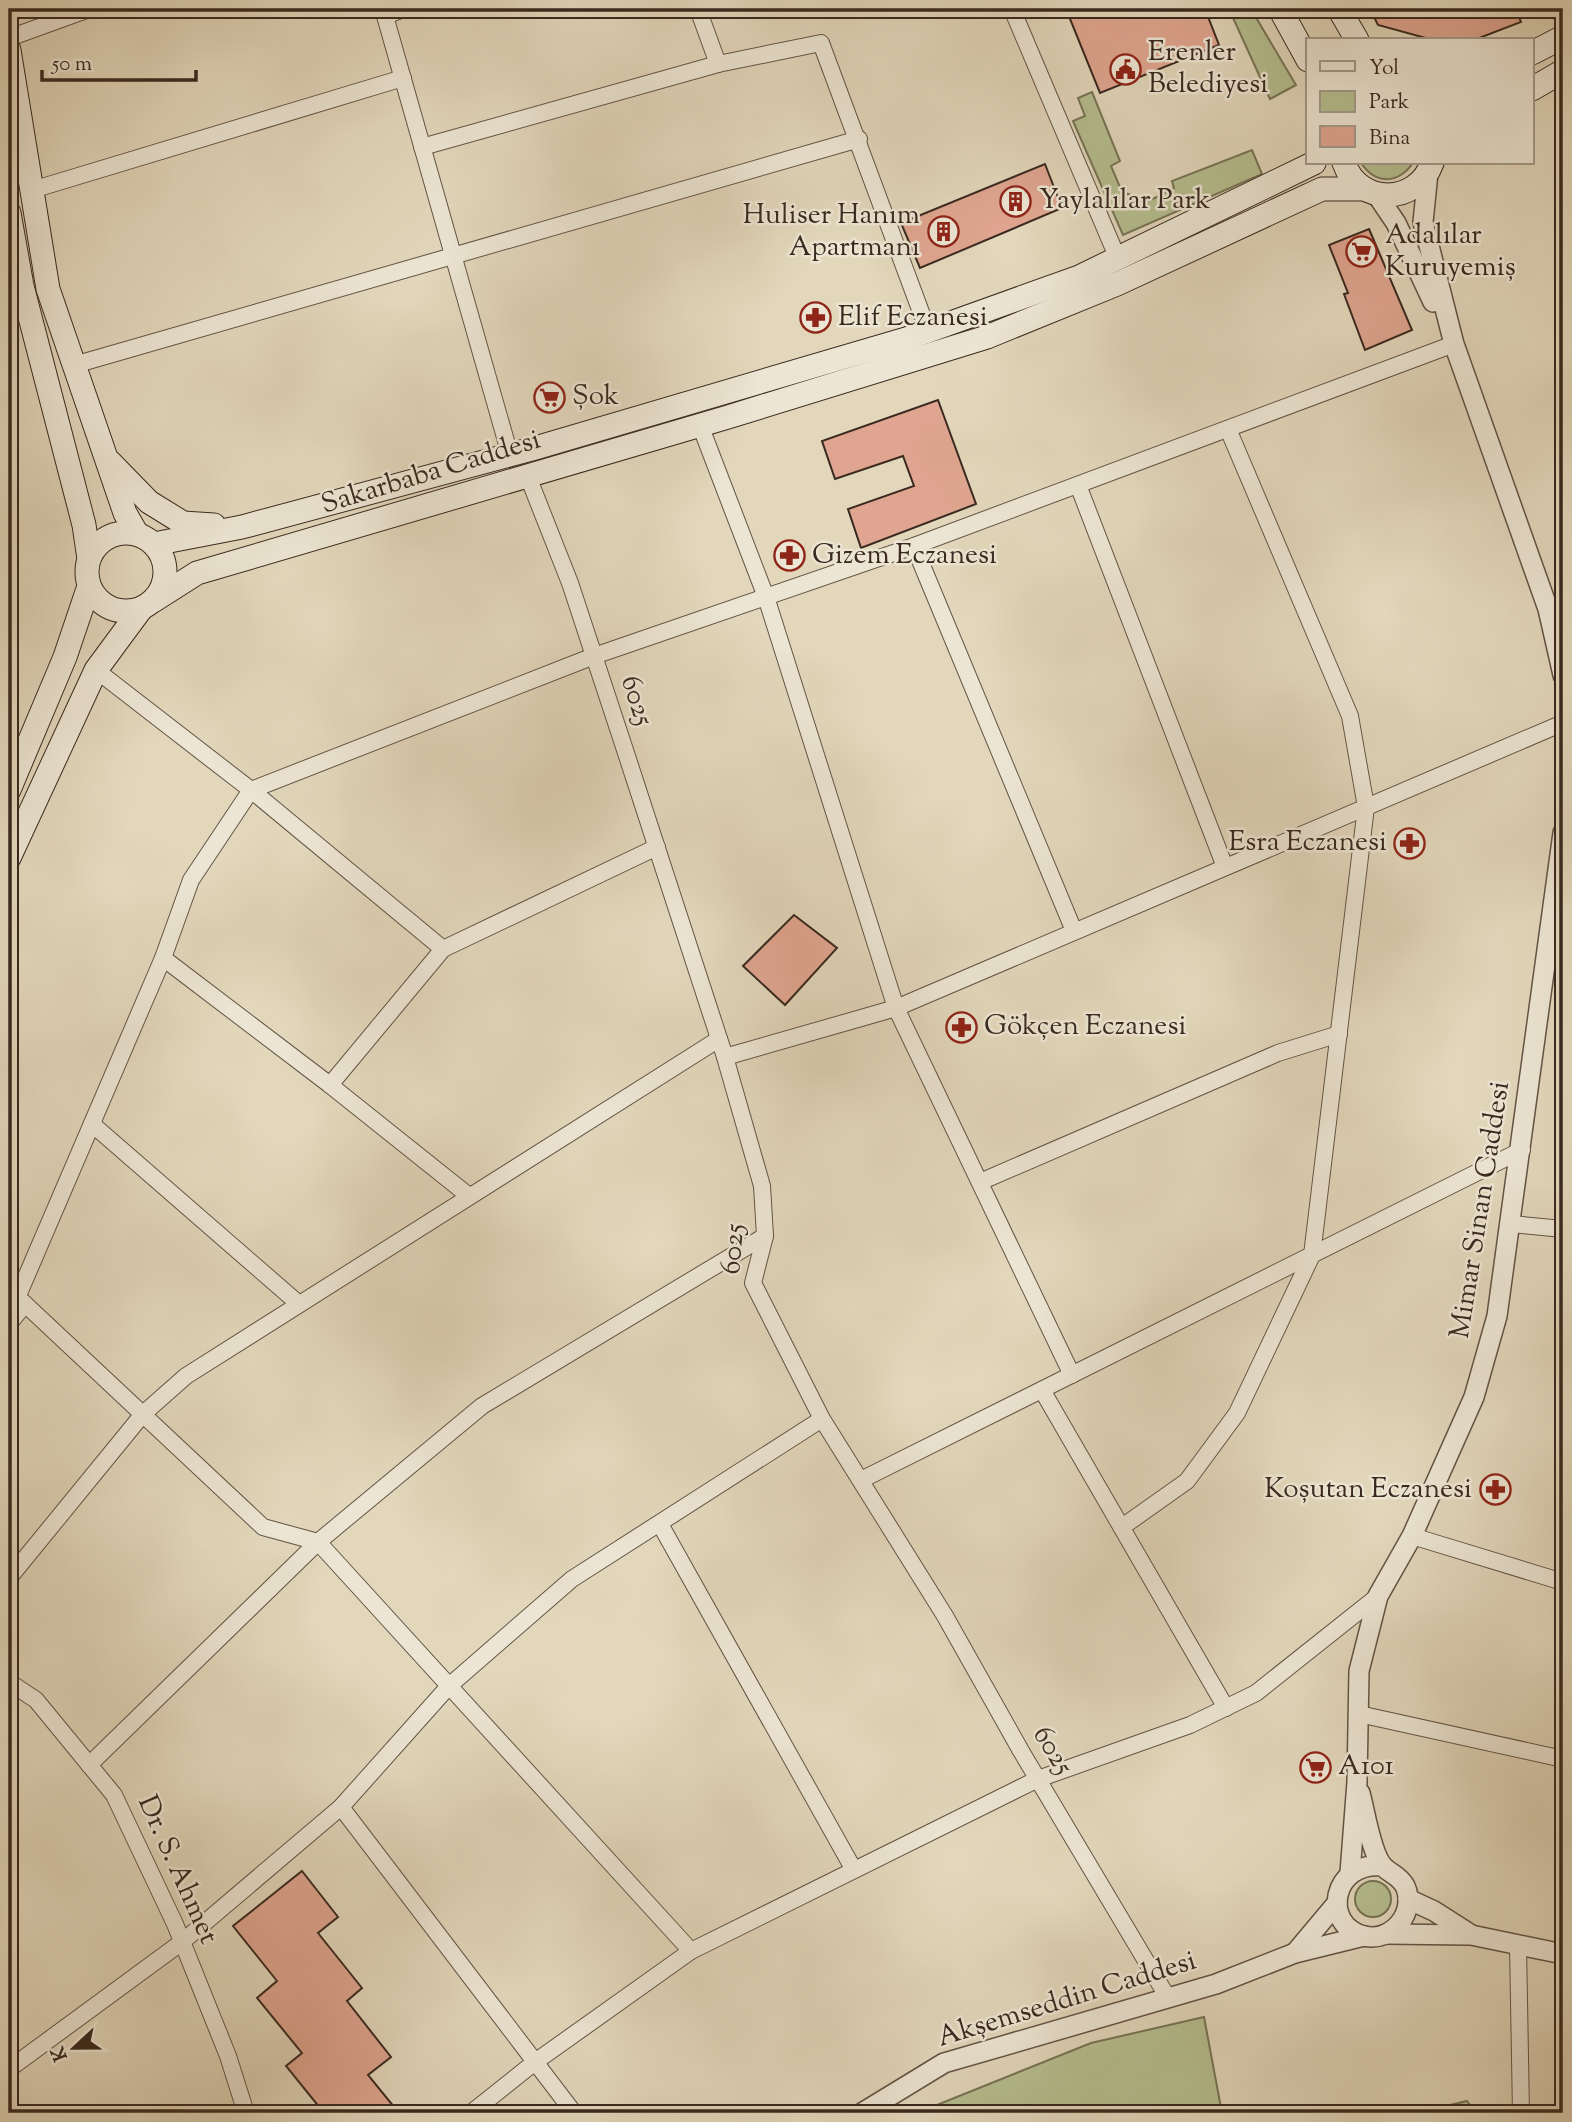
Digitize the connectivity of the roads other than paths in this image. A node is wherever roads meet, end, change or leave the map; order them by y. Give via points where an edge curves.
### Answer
1 (89, 9) edge
2 (403, 9) edge
3 (698, 9) edge
4 (1012, 9) edge
5 (1280, 9) edge
6 (1339, 9) edge
7 (1558, 9) edge
8 (384, 12) edge
9 (1563, 18) edge
10 (1563, 37) edge
11 (9, 38) edge
12 (1356, 38) edge
13 (9, 50) edge
14 (1534, 52) edge
15 (1306, 56) edge
16 (718, 64) junction
17 (1563, 71) edge
18 (403, 78) junction
19 (1534, 88) edge
20 (859, 139) junction
21 (422, 147) junction
22 (1312, 164) edge
23 (1344, 164) edge
24 (1430, 168) edge
25 (32, 190) junction
26 (1370, 192) junction
27 (10, 228) edge
28 (453, 255) junction
29 (1118, 260) junction
30 (928, 331) junction
31 (1454, 344) junction
32 (74, 365) junction
33 (700, 425) junction
34 (1228, 429) junction
35 (510, 455) junction
36 (106, 457) junction
37 (527, 474) junction
38 (1078, 485) junction
39 (242, 527) junction
40 (145, 539) junction
41 (914, 546) junction
42 (89, 559) junction
43 (89, 586) junction
44 (766, 597) junction
45 (147, 605) junction
46 (594, 656) junction
47 (96, 670) junction
48 (1563, 675) edge
49 (1563, 723) edge
50 (9, 790) edge
51 (251, 790) junction
52 (1366, 807) junction
53 (1563, 832) edge
54 (657, 847) junction
55 (9, 858) edge
56 (1225, 867) junction
57 (1559, 906) edge
58 (1074, 932) junction
59 (443, 949) junction
60 (163, 958) junction
61 (896, 1008) junction
62 (1339, 1034) junction
63 (719, 1039) junction
64 (725, 1057) junction
65 (330, 1085) junction
66 (92, 1124) junction
67 (1522, 1150) junction
68 (979, 1182) junction
69 (469, 1196) junction
70 (1512, 1224) junction
71 (1563, 1229) edge
72 (765, 1236) junction
73 (1312, 1255) junction
74 (17, 1297) edge
75 (299, 1304) junction
76 (9, 1324) edge
77 (1072, 1375) junction
78 (1042, 1390) junction
79 (143, 1414) junction
80 (822, 1419) junction
81 (861, 1480) junction
82 (660, 1524) junction
83 (1122, 1527) junction
84 (1412, 1536) junction
85 (318, 1542) junction
86 (9, 1578) edge
87 (1563, 1582) edge
88 (1378, 1596) junction
89 (9, 1682) edge
90 (449, 1686) junction
91 (1226, 1708) junction
92 (1359, 1714) junction
93 (1563, 1759) edge
94 (89, 1765) junction
95 (1038, 1779) junction
96 (1357, 1782) junction
97 (341, 1807) junction
98 (1382, 1866) junction
99 (854, 1870) junction
100 (1350, 1873) junction
101 (1408, 1899) junction
102 (1337, 1903) junction
103 (1386, 1934) junction
104 (1471, 1935) junction
105 (1364, 1936) junction
106 (182, 1942) junction
107 (1518, 1945) junction
108 (691, 1951) junction
109 (1295, 1954) junction
110 (1563, 1954) edge
111 (1168, 1998) junction
112 (536, 2062) junction
113 (11, 2063) edge
114 (246, 2113) edge
115 (471, 2113) edge
116 (574, 2113) edge
117 (862, 2113) edge
118 (1521, 2113) edge

1 - 11 street
2 - 8 street
3 - 16 street
4 - 29 street
5 - 15 main road
6 - 12 main road
7 - 9 street
8 - 18 street
10 - 14 main road
13 - 25 main road
16 - 20 street via 821,43
16 - 21 street
17 - 19 main road
18 - 21 street
18 - 25 street
20 - 28 street
20 - 30 street
21 - 28 street
22 - 29 main road, Sakarbaba Caddesi
23 - 26 main road via 1352,179
24 - 26 main road, Sakarbaba Caddesi via 1419,184 1406,192 1391,196
24 - 31 street via 1423,222
25 - 32 main road via 48,289
26 - 31 street via 1414,258
26 - 33 main road, Sakarbaba Caddesi via 1322,189 1118,284 987,337
27 - 42 main road
28 - 32 street
28 - 35 street
29 - 30 main road, Sakarbaba Caddesi
30 - 35 main road, Sakarbaba Caddesi
31 - 34 street
31 - 48 street via 1548,609
32 - 36 main road
33 - 37 main road, Sakarbaba Caddesi
33 - 44 street
34 - 38 street
34 - 52 street via 1350,716
35 - 39 main road, Sakarbaba Caddesi
36 - 39 main road via 149,502 183,523
36 - 40 main road via 125,513
37 - 45 main road, Sakarbaba Caddesi via 197,573
37 - 46 street, 6025
38 - 41 street
38 - 56 street
39 - 40 main road, Sakarbaba Caddesi
40 - 42 main road via 114,535 103,540
40 - 45 main road via 165,567 160,591
41 - 44 street
41 - 58 street
42 - 43 main road
43 - 45 main road via 104,605 129,612
43 - 50 main road via 65,657
44 - 46 street
44 - 61 street
45 - 47 main road, Sakarbaba Caddesi
46 - 51 street
46 - 54 street, 6025
47 - 51 street
47 - 55 main road, Sakarbaba Caddesi
49 - 52 street
51 - 59 street
51 - 60 street via 191,880
52 - 56 street
52 - 62 street
53 - 57 street, Mimar Sinan Caddesi
54 - 59 street
54 - 63 street, 6025
56 - 58 street
57 - 67 street, Mimar Sinan Caddesi
58 - 61 street
59 - 65 street
60 - 65 street
60 - 66 street
61 - 64 street
61 - 68 street
62 - 68 street via 1278,1053
62 - 73 street
63 - 64 street, 6025
63 - 69 street
64 - 72 street, 6025 via 762,1186
65 - 69 street
66 - 74 street
66 - 75 street
67 - 70 street, Mimar Sinan Caddesi
67 - 73 street
68 - 77 street
69 - 75 street
70 - 71 street
70 - 84 street, Mimar Sinan Caddesi via 1497,1316 1474,1398
72 - 80 street, 6025 via 753,1283
72 - 85 street via 482,1406
73 - 77 street
73 - 83 street via 1237,1413 1187,1481
74 - 76 street
74 - 79 street
75 - 79 street via 186,1376
77 - 78 street
78 - 81 street
78 - 83 street
79 - 85 street via 263,1527
79 - 86 street
80 - 81 street, 6025
80 - 82 street
81 - 95 street, 6025
82 - 90 street via 572,1579
82 - 99 street
83 - 91 street
84 - 87 street
84 - 88 street, Mimar Sinan Caddesi
85 - 90 street
85 - 94 street
88 - 91 street via 1256,1693
88 - 92 street, Mimar Sinan Caddesi via 1359,1671
89 - 94 street, Dr. S. Ahmet via 36,1700
90 - 97 street
90 - 108 street
91 - 95 street
92 - 93 street
92 - 96 street, Mimar Sinan Caddesi
94 - 106 street, Dr. S. Ahmet via 114,1795
95 - 99 street
95 - 111 street, 6025
96 - 98 street
96 - 100 street, Mimar Sinan Caddesi
97 - 106 street
97 - 112 street
98 - 100 street via 1359,1867
98 - 101 street via 1400,1878
99 - 108 street
100 - 102 street
101 - 103 street via 1403,1920
101 - 104 street
102 - 105 street via 1345,1924
102 - 109 street
103 - 104 street
103 - 105 street
104 - 107 street
105 - 109 street, Akşemseddin Caddesi
106 - 113 street
106 - 114 street, Dr. S. Ahmet
107 - 110 street
107 - 118 street
108 - 112 street
109 - 111 street, Akşemseddin Caddesi
111 - 117 street, Akşemseddin Caddesi via 944,2063
112 - 115 street
112 - 116 street

